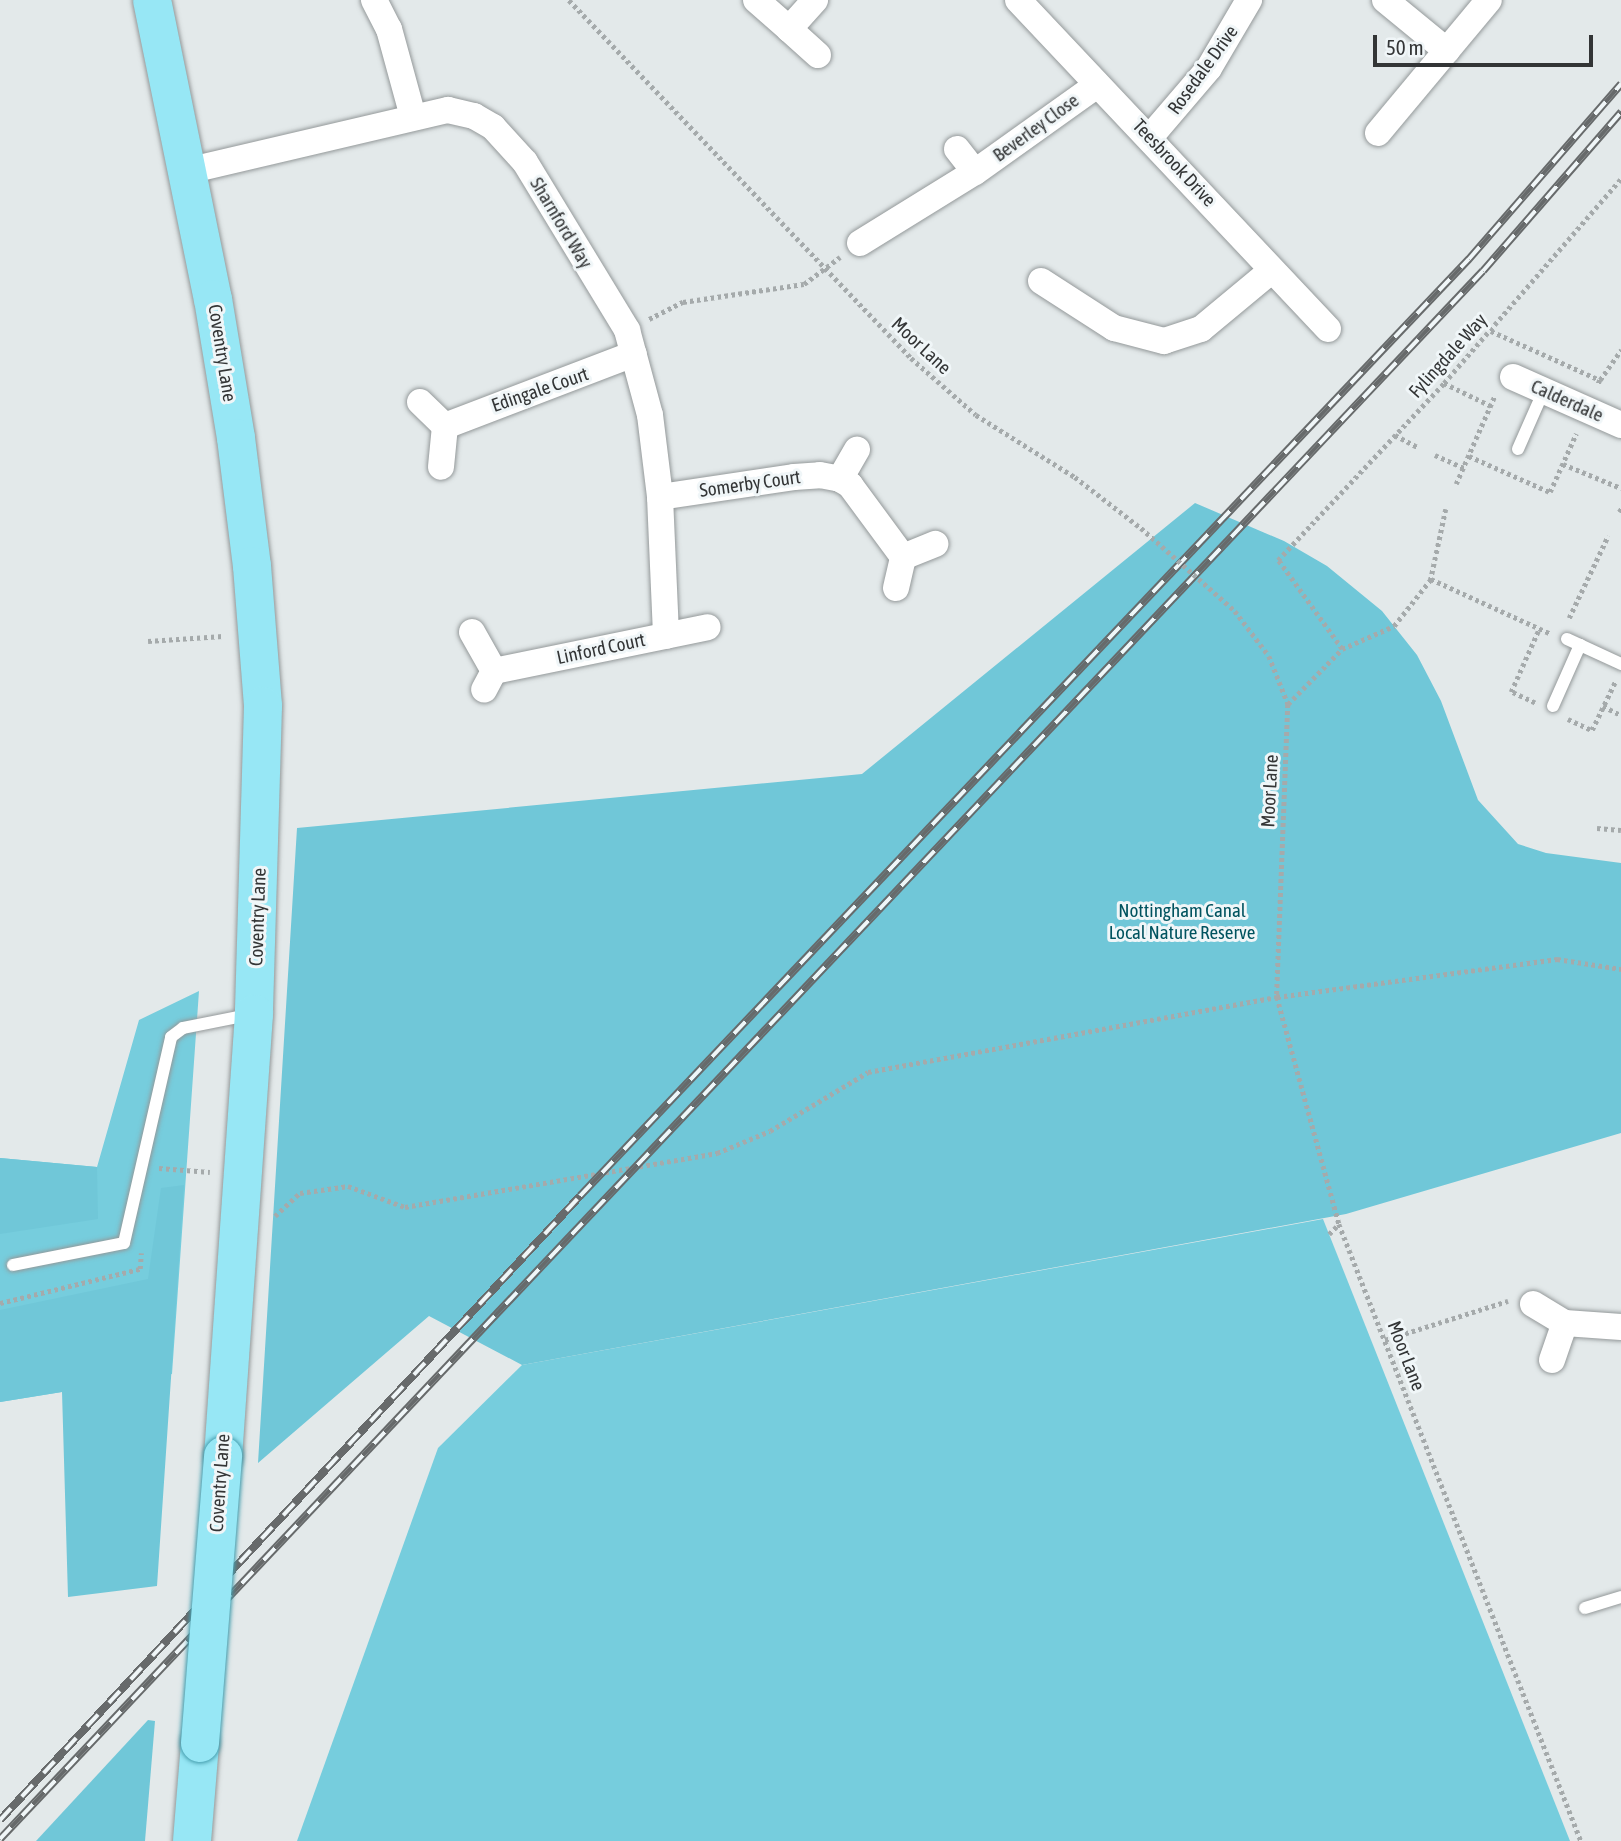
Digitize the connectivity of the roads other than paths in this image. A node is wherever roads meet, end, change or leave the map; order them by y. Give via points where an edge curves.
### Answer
1 (152, 0) edge
2 (374, 0) edge
3 (756, 0) edge
4 (815, 0) edge
5 (1018, 0) edge
6 (1249, 0) edge
7 (1385, 0) edge
8 (1489, 0) edge
9 (789, 29) junction
10 (1447, 51) junction
11 (818, 55) dead end
12 (1097, 85) junction
13 (413, 117) junction
14 (1378, 133) dead end
15 (1151, 136) junction
16 (957, 149) dead end
17 (187, 171) junction
18 (975, 172) junction
19 (860, 243) dead end
20 (1272, 270) junction
21 (1041, 281) dead end
22 (1328, 329) dead end
23 (631, 342) junction
24 (1506, 380) road end
25 (1544, 390) junction
26 (420, 402) dead end
27 (1621, 425) edge
28 (445, 426) junction
29 (1518, 449) dead end
30 (857, 450) dead end
31 (441, 467) dead end
32 (840, 480) junction
33 (660, 497) junction
34 (936, 544) dead end
35 (903, 557) junction
36 (896, 588) dead end
37 (708, 627) dead end
38 (472, 632) dead end
39 (666, 636) junction
40 (1563, 639) road end
41 (1580, 645) junction
42 (1621, 666) edge
43 (1553, 706) dead end
44 (254, 1014) junction
45 (13, 1265) dead end
46 (1533, 1304) road end
47 (1565, 1323) junction
48 (1621, 1327) edge
49 (1552, 1360) dead end
50 (1621, 1597) edge
51 (1585, 1608) dead end
52 (192, 1841) edge

1 - 17 main road, Coventry Lane
2 - 13 street via 389,29
3 - 9 street
4 - 9 street
5 - 12 street, Teesbrook Drive
6 - 15 street, Rosedale Drive via 1209,68
7 - 10 street
8 - 10 street
9 - 11 street
10 - 14 street
12 - 15 street, Teesbrook Drive
12 - 18 street, Beverley Close
13 - 17 street, Sharnford Way via 293,150
13 - 23 street, Sharnford Way via 448,110 474,116 493,127 525,162
15 - 20 street, Teesbrook Drive
16 - 18 street, Beverley Close
17 - 44 main road, Coventry Lane via 236,438 263,706
18 - 19 street, Beverley Close
20 - 21 street via 1201,329 1164,341 1114,328
20 - 22 street, Teesbrook Drive
23 - 28 street, Edingale Court
23 - 33 street, Sharnford Way via 650,415
24 - 25 street, Calderdale
25 - 27 street, Calderdale
25 - 29 lane
26 - 28 street
28 - 31 street
30 - 32 street
32 - 33 street, Somerby Court via 820,475 794,477
32 - 35 street via 850,485
33 - 39 street, Sharnford Way
34 - 35 street
35 - 36 street
37 - 39 street, Linford Court
38 - 39 street, Linford Court via 489,681
40 - 41 lane
41 - 42 lane
41 - 43 lane
44 - 45 lane via 183,1028 171,1037 124,1243
44 - 52 main road, Coventry Lane, bridge
46 - 47 street
47 - 48 street
47 - 49 street
50 - 51 lane

